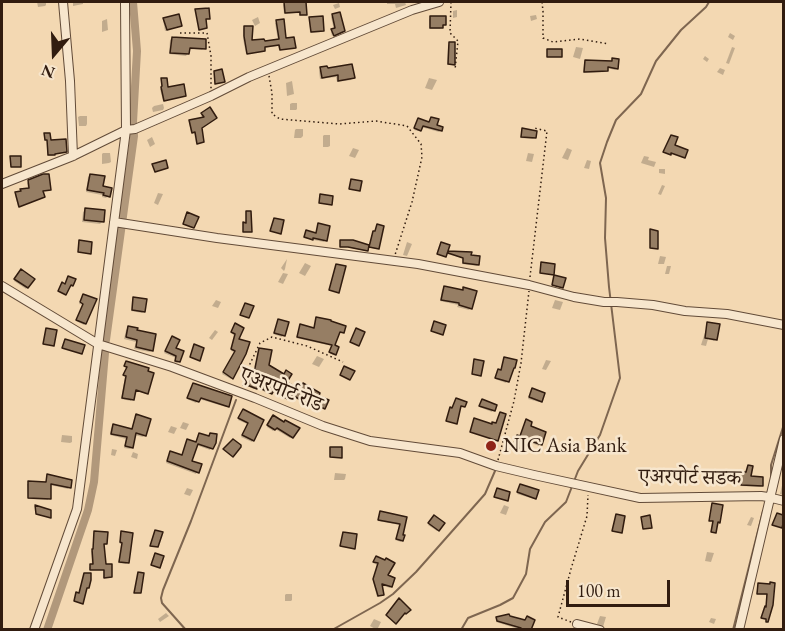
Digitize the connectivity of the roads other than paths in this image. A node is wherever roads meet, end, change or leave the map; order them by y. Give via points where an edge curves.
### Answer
1 (63, 2) edge
2 (125, 2) edge
3 (439, 2) edge
4 (130, 129) junction
5 (73, 156) junction
6 (2, 184) edge
7 (119, 223) junction
8 (2, 286) edge
9 (783, 325) edge
10 (98, 344) junction
11 (783, 439) edge
12 (562, 482) joint
13 (767, 497) junction
14 (783, 501) edge
15 (577, 624) road end
16 (34, 630) edge
17 (600, 630) edge
18 (739, 630) edge

1 - 5 street
2 - 4 street
3 - 4 street via 268,69
4 - 5 street
4 - 7 street
5 - 6 street
7 - 9 street via 393,260 574,297 727,314
7 - 10 street
8 - 10 street, एअरपोर्ट रोड
10 - 12 street, एअरपोर्ट रोड via 172,367 370,441 460,453
10 - 16 street via 77,509
11 - 13 street
12 - 13 street, एअरपोर्ट सडक via 640,498
13 - 14 street, एअरपोर्ट सडक
13 - 18 street
15 - 17 street

